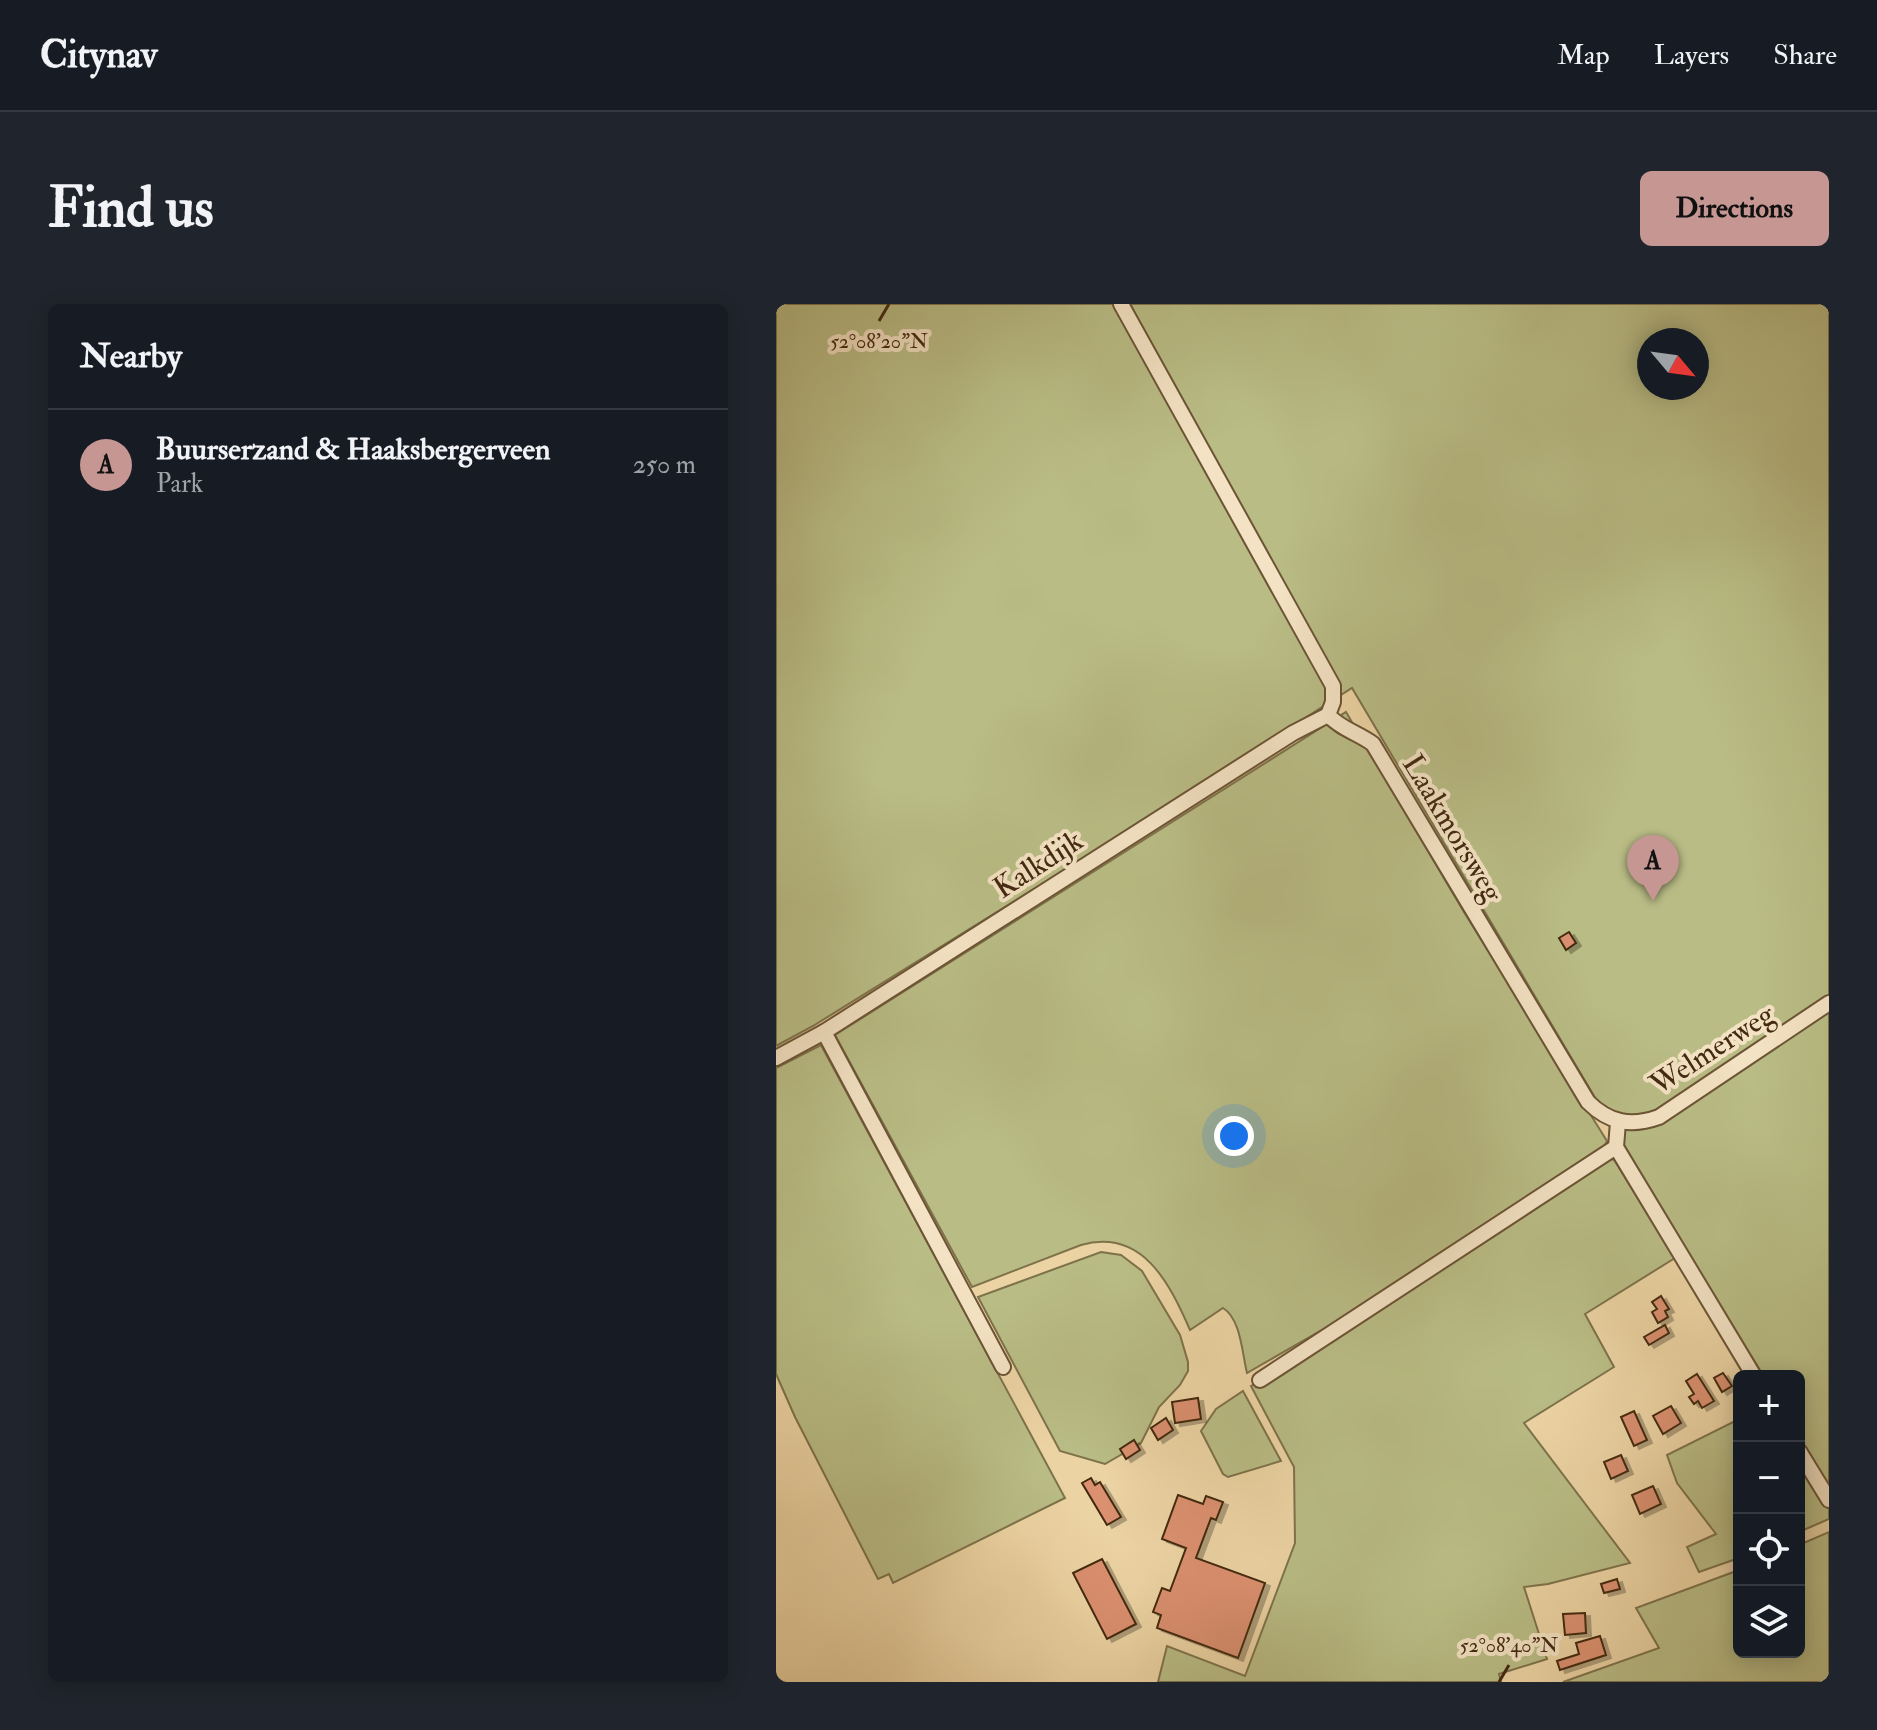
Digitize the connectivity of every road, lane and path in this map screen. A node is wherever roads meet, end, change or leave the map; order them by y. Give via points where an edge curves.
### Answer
1 (1121, 304) edge
2 (1328, 715) junction
3 (1829, 1003) edge
4 (824, 1032) junction
5 (776, 1058) edge
6 (1618, 1122) junction
7 (1616, 1147) junction
8 (1003, 1367) dead end
9 (1750, 1370) edge
10 (1260, 1380) dead end
11 (1805, 1461) edge
12 (1829, 1500) edge

1 - 2 street via 1333,686
2 - 4 street, Kalkdijk via 1279,741
2 - 6 street, Laakmorsweg via 1373,744 1588,1102
3 - 6 street, Welmerweg via 1659,1117
4 - 5 street, Kalkdijk
4 - 8 street
6 - 7 street
7 - 9 street
7 - 10 street
11 - 12 street

